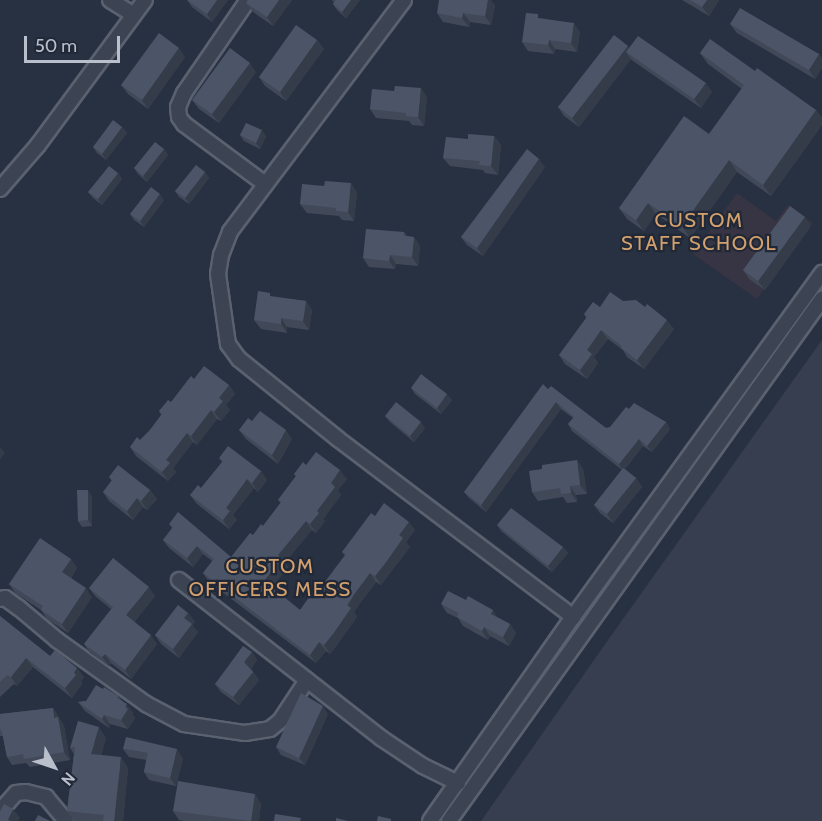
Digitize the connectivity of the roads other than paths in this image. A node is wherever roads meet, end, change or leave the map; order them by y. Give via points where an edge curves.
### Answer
1 (110, 0) edge
2 (145, 0) edge
3 (248, 0) edge
4 (404, 0) edge
5 (134, 15) junction
6 (265, 184) junction
7 (0, 189) edge
8 (822, 273) edge
9 (822, 299) edge
10 (179, 580) dead end
11 (0, 599) edge
12 (573, 617) junction
13 (307, 680) junction
14 (458, 783) junction
15 (0, 811) edge
16 (66, 821) edge
17 (430, 821) edge
18 (449, 821) edge

1 - 5 street
2 - 5 street
3 - 6 street via 190,84 178,106 179,117
4 - 6 street
5 - 7 street via 38,145
6 - 12 street via 236,221 218,265 231,350 346,445
8 - 12 street
9 - 18 street
10 - 13 street
11 - 13 street via 5,598 19,608 146,704 184,724 245,733 270,729 280,721
12 - 14 street
13 - 14 street via 381,738
14 - 17 street
15 - 16 street via 16,793 26,792 46,797

